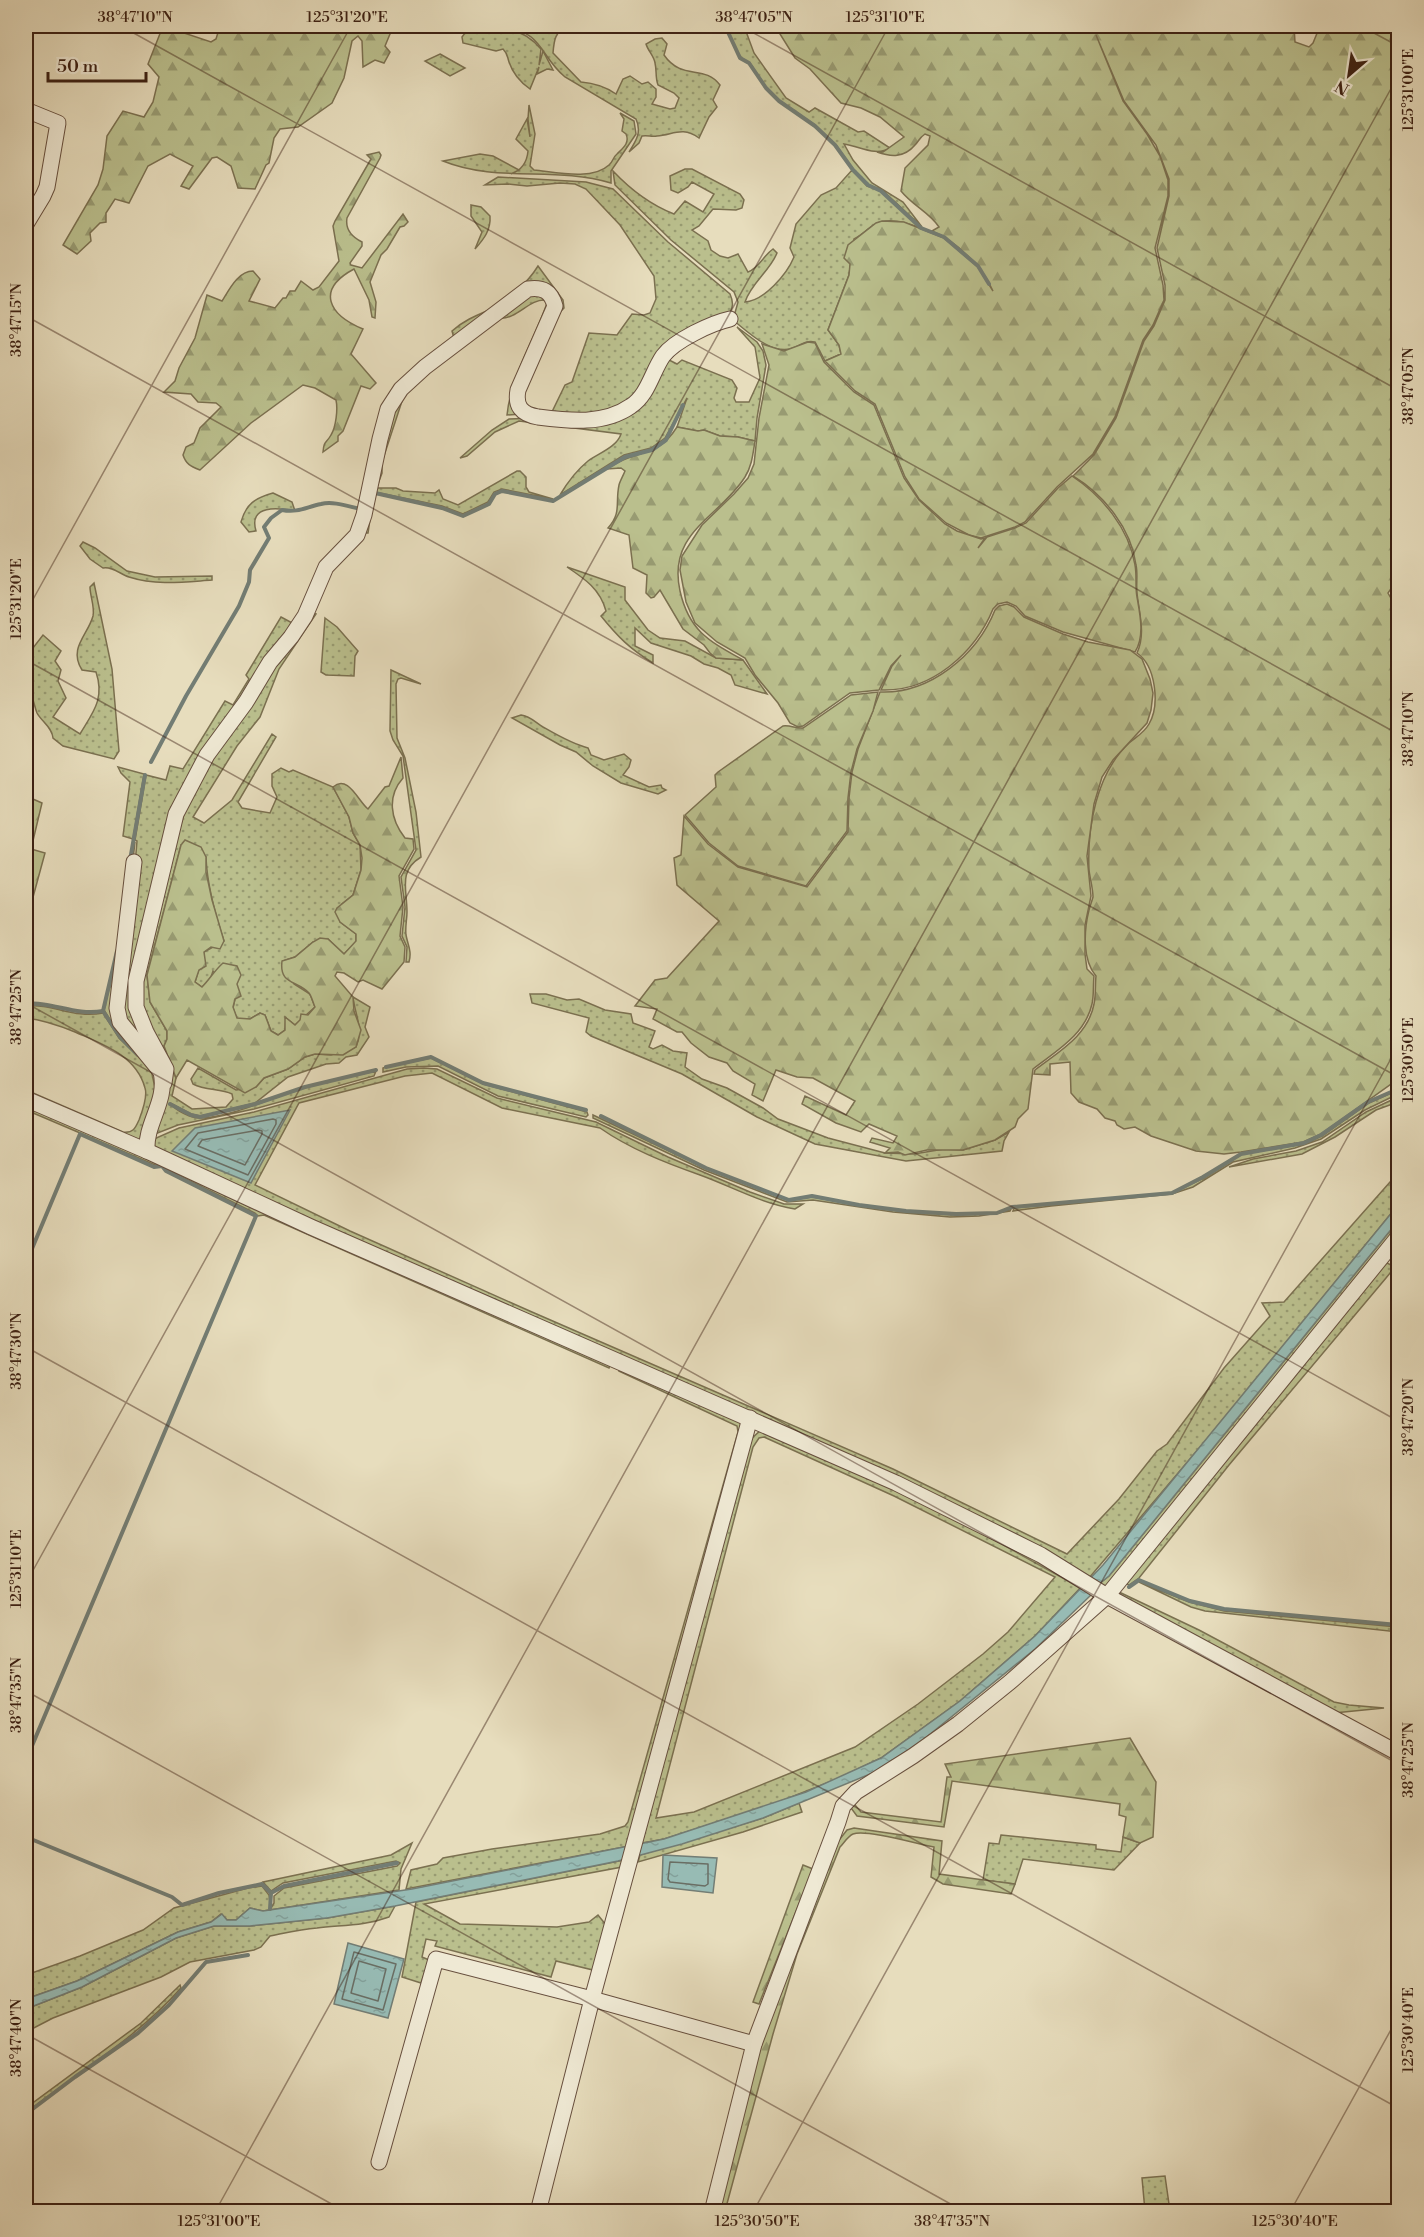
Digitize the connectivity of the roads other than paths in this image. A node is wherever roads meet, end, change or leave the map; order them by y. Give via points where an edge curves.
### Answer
1 (26, 110) edge
2 (26, 224) edge
3 (730, 320) dead end
4 (134, 862) dead end
5 (164, 1083) junction
6 (26, 1099) edge
7 (147, 1151) junction
8 (1398, 1237) edge
9 (750, 1418) junction
10 (1102, 1593) junction
11 (1398, 1753) edge
12 (592, 1999) junction
13 (754, 2044) junction
14 (379, 2162) dead end
15 (538, 2211) edge
16 (711, 2211) edge

1 - 2 street via 58,123 47,187
3 - 5 street via 672,348 663,356 644,393 619,413 600,420 528,415 519,408 518,390 555,306 546,291 528,289 401,389 388,409 357,535 326,567 305,616 207,755 176,813 136,981 136,1007 166,1069
4 - 5 street via 117,1008 120,1022 161,1072
5 - 7 street via 146,1139
6 - 7 street
7 - 9 street via 311,1227
8 - 10 street
9 - 10 street via 896,1483 1041,1555
9 - 12 street
10 - 11 street
10 - 13 street via 1010,1682 913,1756 856,1792 843,1806
12 - 13 street
12 - 14 street via 436,1959
12 - 15 street
13 - 16 street

